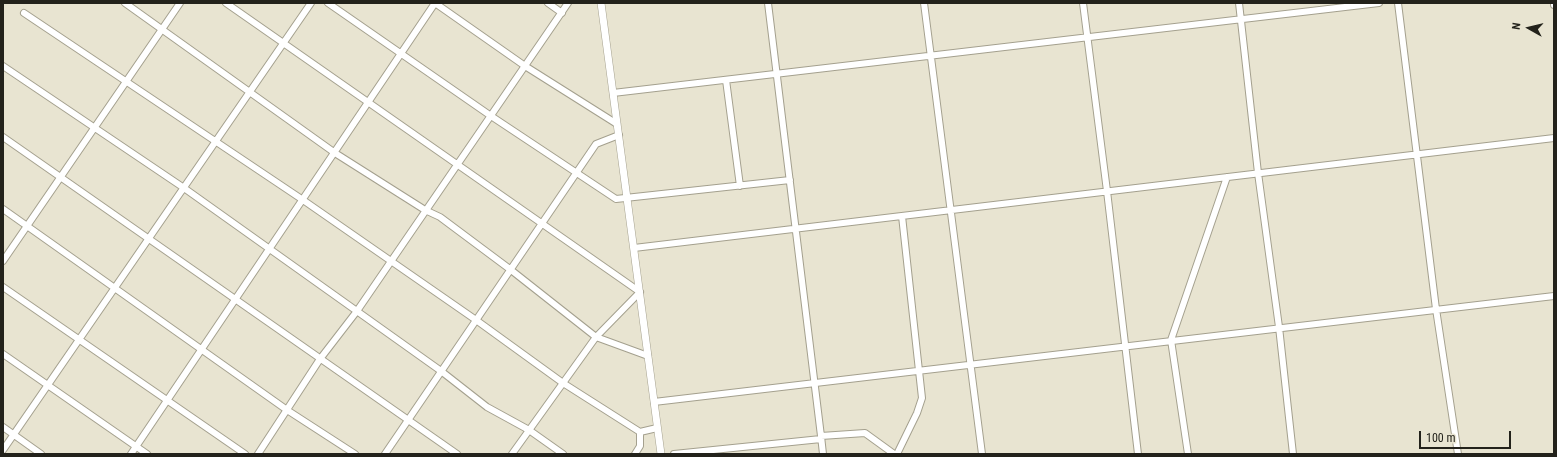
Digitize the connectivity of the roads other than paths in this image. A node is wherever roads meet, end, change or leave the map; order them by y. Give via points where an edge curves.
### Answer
1 (125, 3) edge
2 (180, 3) edge
3 (226, 3) edge
4 (311, 3) edge
5 (328, 3) edge
6 (435, 3) edge
7 (548, 3) edge
8 (568, 3) edge
9 (601, 3) edge
10 (768, 3) edge
11 (924, 3) edge
12 (1083, 3) edge
13 (1239, 3) edge
14 (1379, 3) edge
15 (1398, 3) edge
16 (24, 13) dead end
17 (562, 13) junction
18 (1241, 19) junction
19 (162, 30) junction
20 (1087, 37) junction
21 (283, 43) junction
22 (401, 54) junction
23 (931, 56) junction
24 (3, 66) edge
25 (525, 66) junction
26 (777, 74) junction
27 (127, 80) junction
28 (726, 80) junction
29 (250, 93) junction
30 (613, 93) junction
31 (369, 103) junction
32 (490, 116) junction
33 (617, 124) junction
34 (95, 128) junction
35 (619, 135) junction
36 (3, 137) edge
37 (1554, 138) edge
38 (216, 142) junction
39 (335, 153) junction
40 (1417, 154) junction
41 (457, 164) junction
42 (1258, 173) junction
43 (576, 174) junction
44 (60, 177) junction
45 (1227, 177) junction
46 (790, 180) junction
47 (740, 186) junction
48 (184, 188) junction
49 (1107, 191) junction
50 (627, 199) junction
51 (303, 200) junction
52 (3, 209) edge
53 (425, 210) junction
54 (951, 210) junction
55 (902, 216) junction
56 (542, 224) junction
57 (27, 226) junction
58 (796, 229) junction
59 (149, 238) junction
60 (634, 248) junction
61 (269, 249) junction
62 (3, 261) edge
63 (391, 261) junction
64 (511, 270) junction
65 (3, 287) edge
66 (116, 287) junction
67 (640, 292) junction
68 (1554, 296) edge
69 (235, 300) junction
70 (1436, 309) junction
71 (357, 311) junction
72 (476, 320) junction
73 (1279, 327) junction
74 (596, 337) junction
75 (80, 340) junction
76 (1171, 340) junction
77 (1125, 346) junction
78 (202, 350) junction
79 (3, 354) edge
80 (648, 356) junction
81 (320, 359) junction
82 (972, 364) junction
83 (919, 370) junction
84 (441, 371) junction
85 (815, 382) junction
86 (563, 383) junction
87 (48, 385) junction
88 (167, 400) junction
89 (654, 402) junction
90 (287, 410) junction
91 (408, 420) junction
92 (3, 427) edge
93 (657, 428) junction
94 (529, 430) junction
95 (640, 432) junction
96 (14, 435) junction
97 (821, 438) junction
98 (136, 446) junction
99 (3, 450) edge
100 (41, 454) edge
101 (131, 454) edge
102 (147, 454) edge
103 (245, 454) edge
104 (258, 454) edge
105 (355, 454) edge
106 (385, 454) edge
107 (457, 454) edge
108 (512, 454) edge
109 (563, 454) edge
110 (635, 454) edge
111 (661, 454) edge
112 (674, 454) edge
113 (823, 454) edge
114 (894, 454) edge
115 (897, 454) edge
116 (982, 454) edge
117 (1138, 454) edge
118 (1188, 454) edge
119 (1293, 454) edge
120 (1458, 454) edge

1 - 19 street
2 - 19 street
3 - 21 street
4 - 21 street
5 - 22 street
6 - 22 street
6 - 25 street
7 - 17 street
8 - 17 street
9 - 30 street
10 - 26 street
11 - 23 street
12 - 20 street
13 - 18 street
14 - 18 street
15 - 40 street
16 - 27 street
17 - 25 street
18 - 20 street
18 - 42 street
19 - 27 street
19 - 29 street
20 - 23 street
20 - 49 street
21 - 29 street
21 - 31 street
22 - 31 street
22 - 32 street
23 - 26 street
23 - 54 street
24 - 34 street
25 - 32 street
25 - 33 street
26 - 28 street
26 - 46 street
27 - 34 street
27 - 38 street
28 - 30 street
28 - 47 street
29 - 38 street
29 - 39 street
30 - 33 street
31 - 39 street
31 - 41 street
32 - 41 street
32 - 43 street
33 - 35 street
34 - 44 street
34 - 48 street
35 - 43 street via 596,144
35 - 50 street
36 - 44 street
37 - 40 street
38 - 48 street
38 - 51 street
39 - 51 street
39 - 53 street
40 - 42 street
40 - 70 street
41 - 53 street
41 - 56 street
42 - 45 street
42 - 73 street
43 - 50 street via 616,199
43 - 56 street
44 - 57 street
44 - 59 street
45 - 49 street
45 - 76 street
46 - 47 street
46 - 58 street
47 - 50 street
48 - 59 street
48 - 61 street
49 - 54 street
49 - 77 street
50 - 60 street
51 - 61 street
51 - 63 street
52 - 57 street
53 - 63 street
53 - 64 street via 440,217
54 - 55 street
54 - 82 street
55 - 58 street
55 - 83 street
56 - 64 street
56 - 67 street
57 - 62 street
57 - 66 street
58 - 60 street
58 - 85 street
59 - 66 street
59 - 69 street
60 - 67 street
61 - 69 street
61 - 71 street
63 - 71 street
63 - 72 street
64 - 72 street
64 - 74 street
65 - 75 street
66 - 75 street
66 - 78 street
67 - 74 street
67 - 80 street
68 - 70 street
69 - 78 street
69 - 81 street
70 - 73 street
70 - 120 street
71 - 81 street
71 - 84 street
72 - 84 street
72 - 86 street
73 - 76 street
73 - 119 street
74 - 80 street
74 - 86 street
75 - 87 street
75 - 88 street
76 - 77 street
76 - 118 street
77 - 82 street
77 - 117 street
78 - 88 street
78 - 90 street
79 - 87 street
80 - 89 street
81 - 90 street
81 - 91 street
82 - 83 street
82 - 116 street
83 - 85 street
83 - 115 street via 922,398
84 - 91 street
84 - 94 street via 487,407
85 - 89 street
85 - 97 street
86 - 94 street
86 - 95 street
87 - 96 street
87 - 98 street
88 - 98 street
88 - 103 street
89 - 93 street
90 - 104 street
90 - 105 street
91 - 106 street
91 - 107 street
92 - 96 street
93 - 95 street
93 - 111 street
94 - 108 street
94 - 109 street
95 - 110 street via 640,446
96 - 99 street
96 - 100 street
97 - 112 street
97 - 113 street
97 - 114 street via 865,433
98 - 101 street
98 - 102 street

